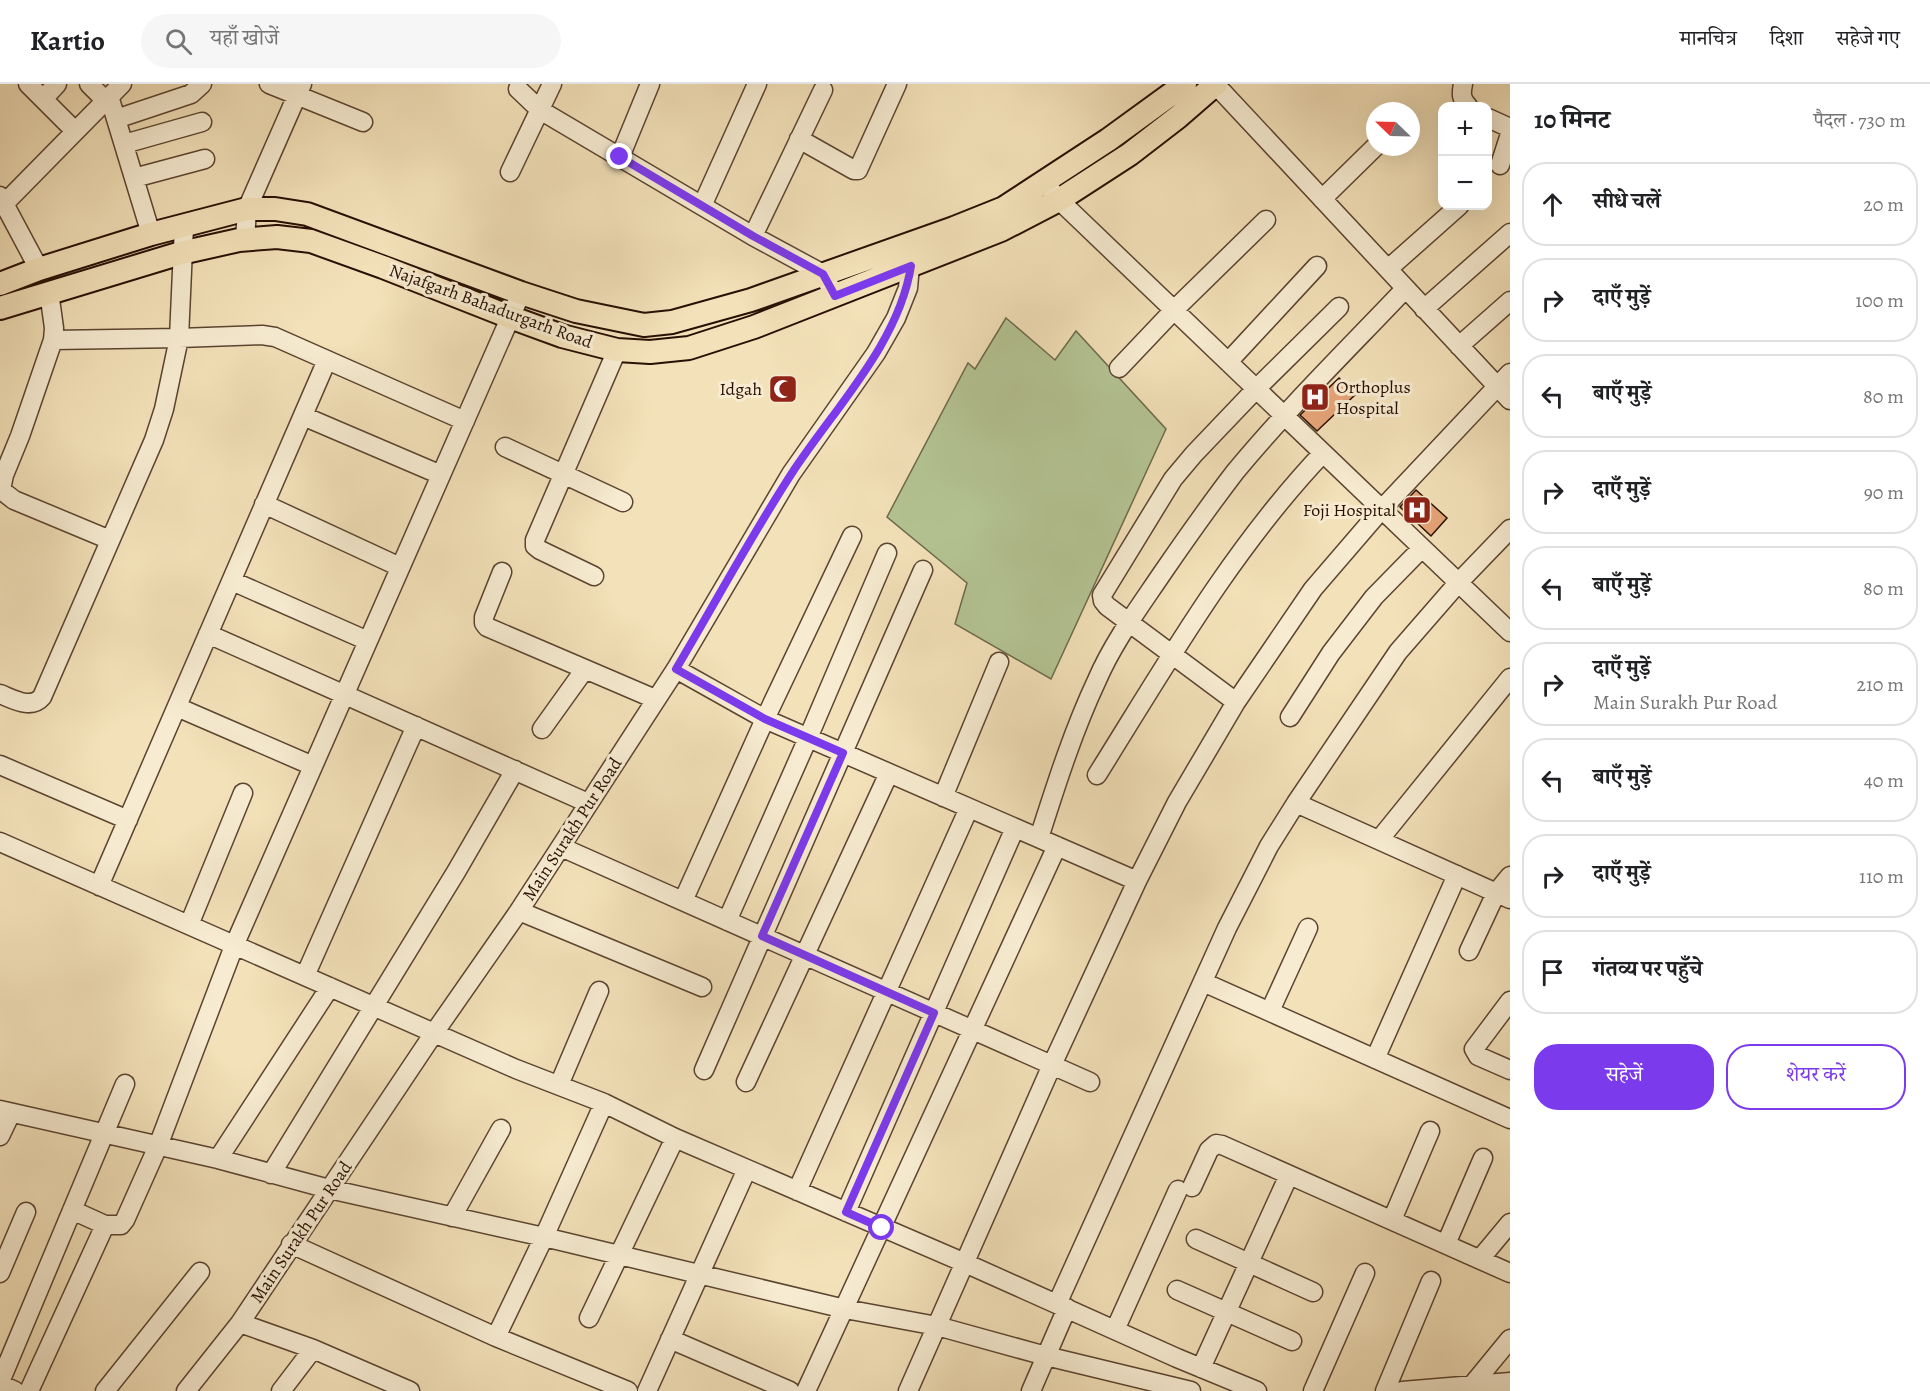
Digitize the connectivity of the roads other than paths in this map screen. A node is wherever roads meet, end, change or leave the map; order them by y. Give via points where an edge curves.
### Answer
1 (28, 84) edge
2 (57, 84) edge
3 (89, 84) edge
4 (202, 84) edge
5 (269, 84) edge
6 (552, 84) edge
7 (650, 84) edge
8 (757, 84) edge
9 (897, 84) edge
10 (1185, 84) edge
11 (1215, 84) edge
12 (1463, 84) edge
13 (518, 89) dead end
14 (299, 90) edge
15 (822, 90) dead end
16 (112, 93) edge
17 (43, 99) junction
18 (1463, 102) edge
19 (540, 110) junction
20 (116, 119) junction
21 (1492, 120) edge
22 (202, 122) dead end
23 (363, 122) dead end
24 (1510, 128) edge
25 (75, 131) junction
26 (1510, 134) edge
27 (799, 140) junction
28 (124, 144) junction
29 (1366, 156) edge
30 (620, 157) junction
31 (205, 159) dead end
32 (1500, 165) dead end
33 (510, 172) dead end
34 (134, 178) junction
35 (1044, 182) junction
36 (1322, 198) junction
37 (3, 200) edge
38 (1059, 200) junction
39 (702, 206) junction
40 (247, 209) junction
41 (1454, 210) edge
42 (1266, 220) dead end
43 (183, 226) junction
44 (1510, 233) edge
45 (151, 234) junction
46 (753, 236) junction
47 (245, 240) junction
48 (911, 243) junction
49 (181, 253) junction
50 (911, 266) junction
51 (1317, 266) dead end
52 (39, 269) junction
53 (1388, 269) junction
54 (823, 274) junction
55 (0, 284) edge
56 (1405, 289) junction
57 (49, 292) junction
58 (521, 293) junction
59 (835, 296) junction
60 (1510, 301) edge
61 (1339, 307) dead end
62 (0, 308) edge
63 (1424, 309) junction
64 (1174, 310) junction
65 (510, 317) junction
66 (178, 338) junction
67 (53, 340) junction
68 (1459, 346) junction
69 (616, 350) junction
70 (327, 360) junction
71 (1228, 362) junction
72 (1119, 368) dead end
73 (1510, 373) edge
74 (1497, 386) junction
75 (1256, 389) junction
76 (1510, 400) edge
77 (303, 416) junction
78 (1284, 416) junction
79 (465, 421) junction
80 (505, 447) dead end
81 (1323, 453) junction
82 (563, 474) junction
83 (441, 475) junction
84 (623, 502) dead end
85 (264, 504) junction
86 (1382, 510) junction
87 (1510, 529) edge
88 (852, 536) dead end
89 (110, 540) junction
90 (1422, 548) junction
91 (887, 553) dead end
92 (400, 567) junction
93 (923, 570) dead end
94 (502, 572) dead end
95 (594, 576) dead end
96 (232, 580) junction
97 (1458, 583) junction
98 (1129, 623) junction
99 (1510, 632) edge
100 (208, 634) junction
101 (368, 641) junction
102 (1171, 654) junction
103 (999, 662) dead end
104 (585, 669) junction
105 (676, 669) junction
106 (1510, 678) edge
107 (0, 694) edge
108 (344, 695) junction
109 (655, 699) junction
110 (1236, 702) junction
111 (177, 707) junction
112 (1290, 717) dead end
113 (765, 719) junction
114 (416, 726) junction
115 (542, 729) dead end
116 (808, 738) junction
117 (843, 753) junction
118 (0, 765) edge
119 (313, 766) junction
120 (515, 770) junction
121 (889, 773) junction
122 (1097, 774) dead end
123 (243, 793) dead end
124 (944, 797) junction
125 (588, 803) junction
126 (1296, 803) junction
127 (969, 808) junction
128 (128, 820) junction
129 (1015, 828) junction
130 (1039, 838) junction
131 (1379, 840) junction
132 (0, 842) edge
133 (1057, 846) junction
134 (561, 847) junction
135 (1457, 875) junction
136 (1510, 876) edge
137 (1137, 880) junction
138 (99, 885) junction
139 (1503, 896) edge
140 (683, 901) junction
141 (519, 911) junction
142 (727, 921) junction
143 (189, 925) junction
144 (1308, 928) dead end
145 (762, 936) junction
146 (234, 946) junction
147 (1469, 951) dead end
148 (805, 955) junction
149 (305, 976) junction
150 (1203, 982) junction
151 (330, 987) junction
152 (702, 987) dead end
153 (599, 991) dead end
154 (886, 992) junction
155 (1510, 1001) edge
156 (373, 1006) junction
157 (1270, 1011) junction
158 (934, 1013) junction
159 (973, 1030) junction
160 (434, 1033) junction
161 (1375, 1059) junction
162 (1052, 1065) junction
163 (704, 1070) dead end
164 (1510, 1070) edge
165 (746, 1082) dead end
166 (1090, 1082) dead end
167 (125, 1084) dead end
168 (560, 1085) junction
169 (604, 1103) junction
170 (6, 1111) edge
171 (1510, 1119) edge
172 (501, 1129) dead end
173 (1430, 1131) dead end
174 (104, 1134) junction
175 (0, 1136) edge
176 (675, 1138) junction
177 (158, 1146) junction
178 (1483, 1158) dead end
179 (218, 1159) junction
180 (747, 1169) junction
181 (272, 1174) junction
182 (1289, 1175) junction
183 (329, 1189) junction
184 (797, 1191) junction
185 (72, 1210) junction
186 (26, 1212) dead end
187 (846, 1212) junction
188 (452, 1217) junction
189 (1392, 1220) junction
190 (1510, 1223) edge
191 (105, 1225) junction
192 (882, 1228) junction
193 (544, 1237) junction
194 (1196, 1239) dead end
195 (291, 1244) junction
196 (1446, 1244) junction
197 (620, 1255) junction
198 (1480, 1259) junction
199 (965, 1263) junction
200 (1249, 1263) junction
201 (200, 1272) dead end
202 (0, 1273) edge
203 (1510, 1273) edge
204 (700, 1274) junction
205 (1365, 1274) dead end
206 (1431, 1281) dead end
207 (1176, 1290) dead end
208 (1313, 1292) dead end
209 (1062, 1306) junction
210 (845, 1309) junction
211 (1226, 1312) junction
212 (589, 1318) dead end
213 (240, 1323) junction
214 (937, 1326) junction
215 (1115, 1330) junction
216 (496, 1337) junction
217 (1510, 1339) edge
218 (669, 1340) junction
219 (1292, 1341) dead end
220 (314, 1349) junction
221 (1046, 1356) junction
222 (1177, 1358) junction
223 (1201, 1368) junction
224 (1510, 1382) edge
225 (0, 1383) edge
226 (1164, 1388) edge
227 (1470, 1388) edge
228 (15, 1391) edge
229 (29, 1391) edge
230 (105, 1391) edge
231 (186, 1391) edge
232 (281, 1391) edge
233 (410, 1391) edge
234 (628, 1391) edge
235 (647, 1391) edge
236 (790, 1391) edge
237 (806, 1391) edge
238 (908, 1391) edge
239 (1031, 1391) edge
240 (1191, 1391) edge
241 (1257, 1391) edge
242 (1313, 1391) edge
243 (1385, 1391) edge
244 (1402, 1391) edge

1 - 17 street
2 - 17 street
3 - 16 street
4 - 20 street via 191,94
5 - 14 street
6 - 19 street
7 - 30 street
8 - 39 street
9 - 27 street via 858,170
10 - 35 main road, Najafgarh Bahadurgarh Road
11 - 36 street
11 - 38 main road, Najafgarh Bahadurgarh Road via 1130,154
12 - 18 street
13 - 19 street
14 - 23 street
14 - 40 street
15 - 27 street
16 - 20 street
16 - 25 street
17 - 25 street
19 - 30 street
19 - 33 street
20 - 28 street
21 - 24 street
22 - 28 street
25 - 37 street
26 - 32 street
27 - 46 street
28 - 34 street
29 - 36 street
30 - 39 street
31 - 34 street
34 - 45 street
35 - 38 street
35 - 48 main road, Najafgarh Bahadurgarh Road via 1004,208
36 - 53 street
37 - 52 street
38 - 50 main road, Najafgarh Bahadurgarh Road via 1000,230
38 - 64 street
39 - 46 street
40 - 43 main road, Najafgarh Bahadurgarh Road
40 - 47 street
40 - 58 main road, Najafgarh Bahadurgarh Road via 307,214
41 - 53 street
42 - 64 street
43 - 45 main road, Najafgarh Bahadurgarh Road
43 - 49 street
44 - 63 street
45 - 52 main road, Najafgarh Bahadurgarh Road
46 - 54 street
47 - 49 main road, Najafgarh Bahadurgarh Road
47 - 65 main road, Najafgarh Bahadurgarh Road via 277,237 311,241
48 - 50 street, Main Surakh Pur Road
48 - 54 main road, Najafgarh Bahadurgarh Road
49 - 57 main road, Najafgarh Bahadurgarh Road
49 - 66 street
50 - 59 main road, Najafgarh Bahadurgarh Road
50 - 105 street, Main Surakh Pur Road via 908,288 896,318 876,353 791,474
51 - 71 street
52 - 55 main road, Najafgarh Bahadurgarh Road
53 - 56 street
54 - 58 main road, Najafgarh Bahadurgarh Road via 751,300 672,322 644,325 576,311
54 - 59 street
56 - 63 street
56 - 78 street
57 - 62 main road, Najafgarh Bahadurgarh Road
57 - 67 street
58 - 65 street
59 - 69 main road, Najafgarh Bahadurgarh Road via 689,348
60 - 68 street
61 - 75 street
63 - 68 street
64 - 71 street
64 - 72 street
65 - 69 main road, Najafgarh Bahadurgarh Road
65 - 79 street
66 - 67 street
66 - 70 street via 262,335
66 - 89 street via 154,440
67 - 89 street via 1,490 14,500
68 - 74 street
69 - 82 street
70 - 77 street
70 - 79 street
71 - 75 street
73 - 74 street
74 - 76 street
74 - 86 street
75 - 78 street
75 - 98 street via 1173,479 1102,595 1107,606
77 - 83 street
77 - 85 street
78 - 81 street
78 - 98 street via 1200,517
79 - 83 street
80 - 82 street
81 - 86 street
81 - 102 street via 1286,491 1241,550
82 - 84 street
82 - 95 street via 534,540 535,546
83 - 92 street
85 - 92 street
85 - 96 street
86 - 90 street
86 - 110 street via 1313,589
87 - 97 street
88 - 113 street
89 - 107 street via 42,697 30,704
90 - 97 street
90 - 112 street via 1374,597 1331,653
91 - 116 street
92 - 101 street
93 - 117 street
94 - 104 street via 484,617 487,627
96 - 100 street
96 - 101 street
97 - 99 street
97 - 126 street via 1398,652
98 - 102 street
98 - 130 street via 1097,680 1054,788
100 - 108 street
100 - 111 street
101 - 108 street
102 - 110 street
102 - 122 street
103 - 124 street
104 - 109 street
104 - 115 street
105 - 109 street, Main Surakh Pur Road
105 - 113 street
106 - 131 street
108 - 114 street
108 - 119 street
109 - 125 street, Main Surakh Pur Road
110 - 137 street
111 - 119 street
111 - 128 street
113 - 116 street
113 - 140 street
114 - 120 street
114 - 149 street
116 - 117 street
116 - 142 street
117 - 121 street
117 - 145 street
118 - 128 street
119 - 146 street
120 - 125 street
120 - 156 street
121 - 124 street
121 - 148 street
123 - 143 street
124 - 127 street
125 - 134 street, Main Surakh Pur Road
126 - 131 street
126 - 150 street via 1251,878
127 - 129 street
127 - 154 street
128 - 138 street
129 - 130 street
129 - 158 street
130 - 133 street
131 - 135 street
132 - 138 street
133 - 137 street
133 - 159 street
134 - 140 street
134 - 141 street, Main Surakh Pur Road
135 - 139 street
135 - 161 street
136 - 139 street
137 - 162 street
138 - 143 street
139 - 147 street
140 - 142 street
141 - 152 street
141 - 160 street, Main Surakh Pur Road
142 - 145 street
143 - 146 street
144 - 157 street
145 - 148 street
145 - 163 street
146 - 149 street
146 - 177 street
148 - 154 street
148 - 165 street
149 - 151 street
150 - 157 street
150 - 209 street
151 - 156 street
151 - 179 street
153 - 168 street
154 - 158 street
154 - 184 street
155 - 164 street via 1474,1048 1478,1056
156 - 160 street
156 - 181 street
157 - 161 street
158 - 159 street
158 - 187 street
159 - 162 street
159 - 192 street
160 - 168 street
160 - 183 street, Main Surakh Pur Road
161 - 171 street
162 - 166 street
162 - 199 street
167 - 174 street
168 - 169 street
169 - 176 street
169 - 193 street
170 - 174 street
170 - 175 street
172 - 188 street
173 - 189 street
174 - 177 street
174 - 185 street
176 - 180 street
176 - 197 street
177 - 179 street
177 - 191 street via 123,1224
178 - 196 street
179 - 181 street
180 - 184 street
180 - 204 street
181 - 183 street
182 - 189 street
182 - 200 street
182 - 215 street via 1216,1144 1209,1149
183 - 188 street
183 - 195 street, Main Surakh Pur Road
184 - 187 street
185 - 191 street
185 - 225 street
186 - 202 street
187 - 192 street
188 - 193 street
189 - 196 street
190 - 198 street
191 - 229 street
192 - 199 street
192 - 210 street
193 - 197 street
193 - 216 street
194 - 200 street
195 - 213 street, Main Surakh Pur Road
195 - 216 street
196 - 198 street
197 - 204 street
197 - 212 street
198 - 203 street
199 - 209 street
199 - 214 street
200 - 208 street
200 - 211 street
201 - 230 street
204 - 210 street
204 - 218 street
205 - 242 street
206 - 243 street
207 - 211 street
209 - 215 street
209 - 221 street
210 - 214 street
210 - 237 street
211 - 219 street
211 - 223 street
213 - 220 street
213 - 231 street, Main Surakh Pur Road
214 - 221 street
214 - 238 street
215 - 222 street
216 - 234 street
217 - 227 street
218 - 235 street
218 - 236 street
220 - 232 street
220 - 233 street
221 - 226 street
221 - 239 street
222 - 223 street
222 - 226 street
223 - 241 street
224 - 227 street
225 - 228 street
226 - 240 street
227 - 244 street

